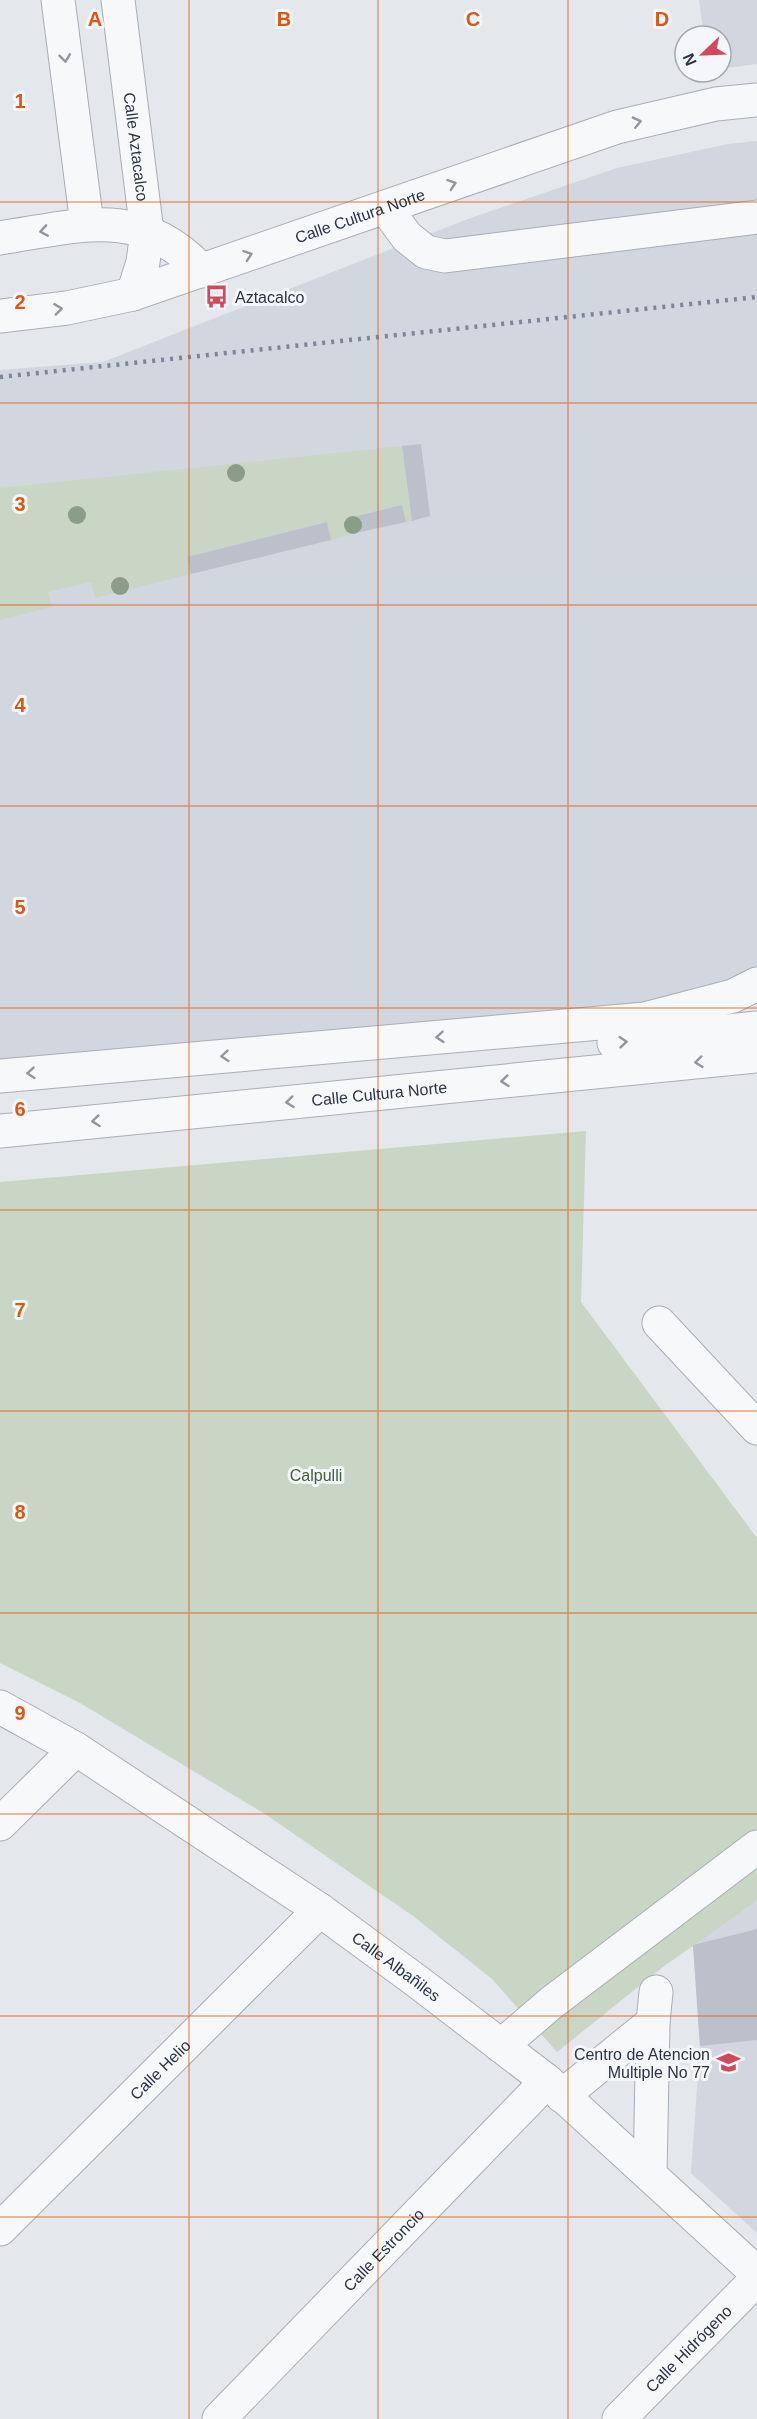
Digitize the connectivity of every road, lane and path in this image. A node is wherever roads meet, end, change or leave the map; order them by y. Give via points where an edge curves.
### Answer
1 (58, 0) edge
2 (118, 0) edge
3 (757, 100) edge
4 (385, 207) junction
5 (85, 211) junction
6 (757, 217) edge
7 (147, 232) junction
8 (0, 238) edge
9 (202, 271) junction
10 (133, 294) junction
11 (0, 316) edge
12 (757, 984) edge
13 (757, 1028) edge
14 (757, 1056) edge
15 (0, 1076) edge
16 (0, 1098) edge
17 (0, 1131) edge
18 (659, 1323) dead end
19 (757, 1428) edge
20 (0, 1707) edge
21 (76, 1749) junction
22 (0, 1824) edge
23 (757, 1847) edge
24 (320, 1910) junction
25 (501, 2046) junction
26 (555, 2088) junction
27 (650, 2175) junction
28 (0, 2229) edge
29 (757, 2273) edge
30 (757, 2279) edge
31 (219, 2419) edge
32 (619, 2419) edge

1 -> 5 street
2 - 7 street, Calle Aztacalco
4 -> 3 street, Calle Cultura Norte via 617,127 716,104
4 - 6 street via 407,237 426,252 444,256
9 -> 4 street, Calle Cultura Norte
5 - 7 street
5 -> 8 street
7 - 9 street via 187,254
7 - 10 street, Calle Aztacalco
9 - 10 street, Calle Cultura Norte
11 -> 10 street, Calle Cultura Norte via 67,308
12 -> 15 street via 733,996 645,1019
16 -> 13 street
14 -> 17 street, Calle Cultura Norte
18 - 19 street
20 - 21 street, Calle Albañiles
21 - 22 street
21 - 24 street, Calle Albañiles
23 - 25 street via 551,2003
24 - 25 street, Calle Albañiles
24 - 28 street, Calle Helio
25 - 26 street, Calle Albañiles
26 - 27 street, Calle Albañiles
26 - 27 street, Calle Estroncio via 655,2007
26 - 31 street, Calle Estroncio
27 - 29 street, Calle Albañiles
30 - 32 street, Calle Hidrógeno

